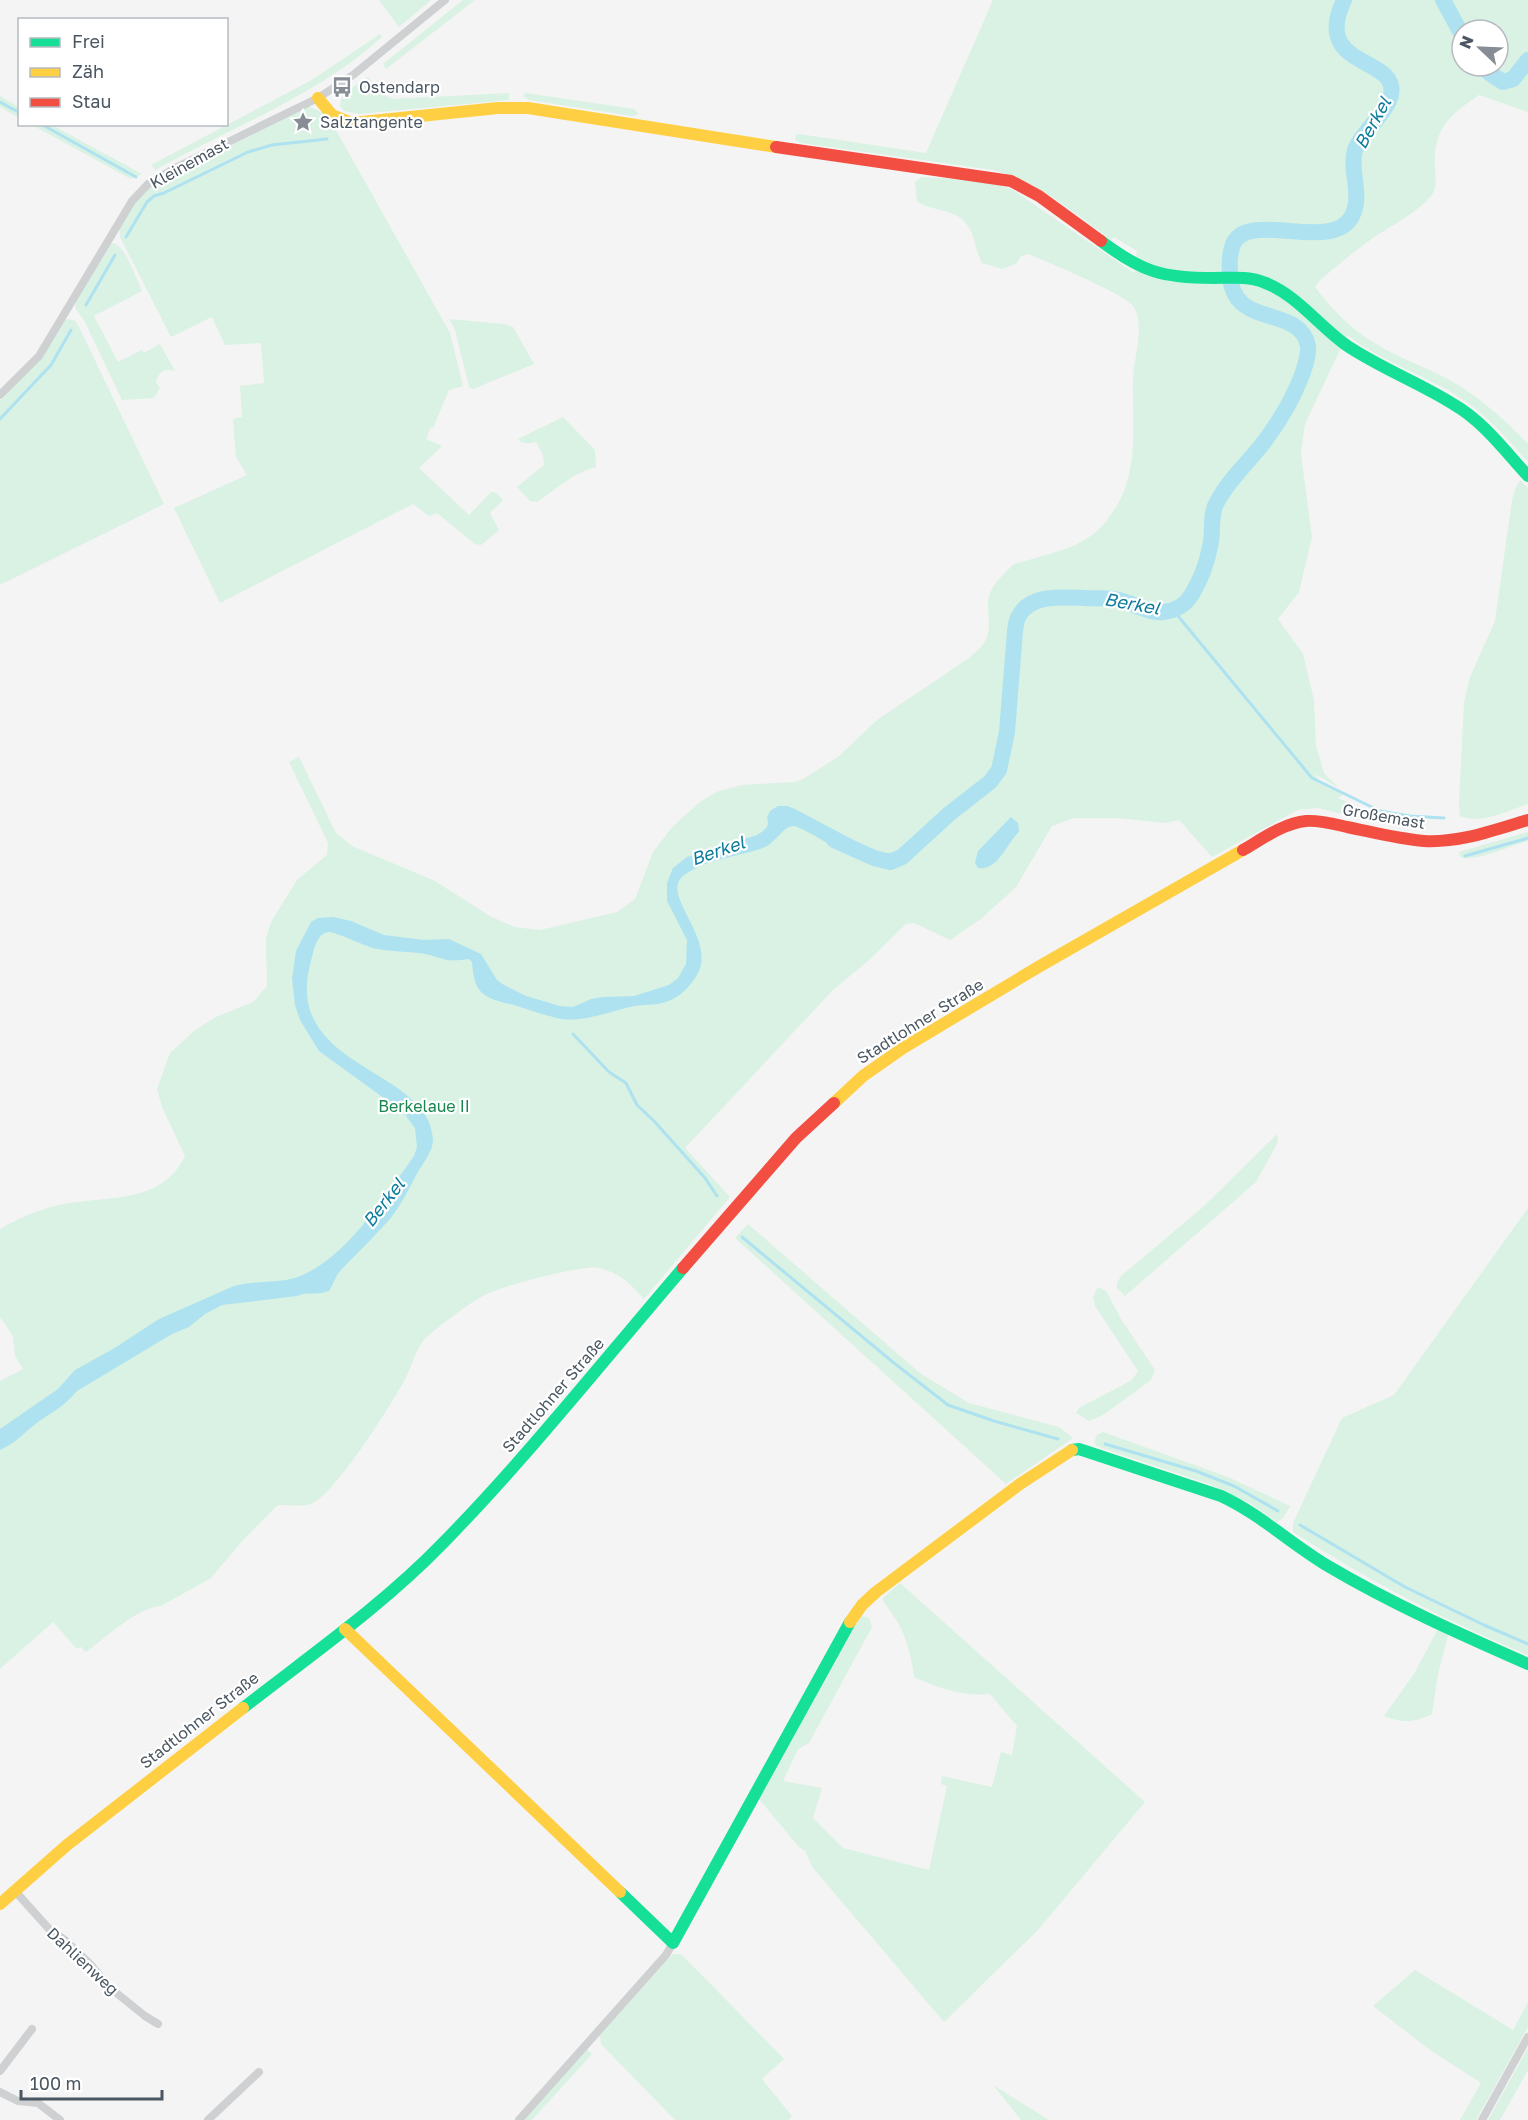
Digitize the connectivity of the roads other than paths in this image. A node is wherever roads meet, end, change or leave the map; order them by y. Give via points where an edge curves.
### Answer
1 (445, 0) edge
2 (318, 98) junction
3 (0, 396) edge
4 (1528, 476) edge
5 (1305, 820) joint
6 (1528, 820) edge
7 (345, 1629) junction
8 (1528, 1664) edge
9 (15, 1891) junction
10 (0, 1904) edge
11 (673, 1943) junction
12 (158, 2024) dead end
13 (32, 2030) dead end
14 (1528, 2037) edge
15 (0, 2071) edge
16 (259, 2072) dead end
17 (0, 2092) edge
18 (60, 2120) edge
19 (208, 2120) edge
20 (519, 2120) edge
21 (1482, 2120) edge

1 - 2 street, Kleinemast via 353,75
2 - 3 street, Kleinemast via 148,184 132,201 39,356
2 - 4 street via 334,118 352,123 528,108 1011,181 1039,195 1142,268 1162,275 1246,278 1277,288 1367,359 1454,404 1477,421
5 - 6 street, Großemast via 1425,841 1474,836
5 - 7 street, Stadtlohner Straße via 1267,836 903,1048 863,1076 796,1138 450,1535
7 - 9 street, Stadtlohner Straße via 67,1845
7 - 11 street
8 - 11 street via 1441,1626 1326,1565 1242,1506 1221,1496 1074,1449 1011,1491 862,1605
9 - 10 street, Stadtlohner Straße
9 - 12 street, Dahlienweg via 50,1930 91,1965 103,1982
11 - 20 street
13 - 15 street
14 - 21 street
16 - 19 street
17 - 18 street via 18,2101 38,2103

